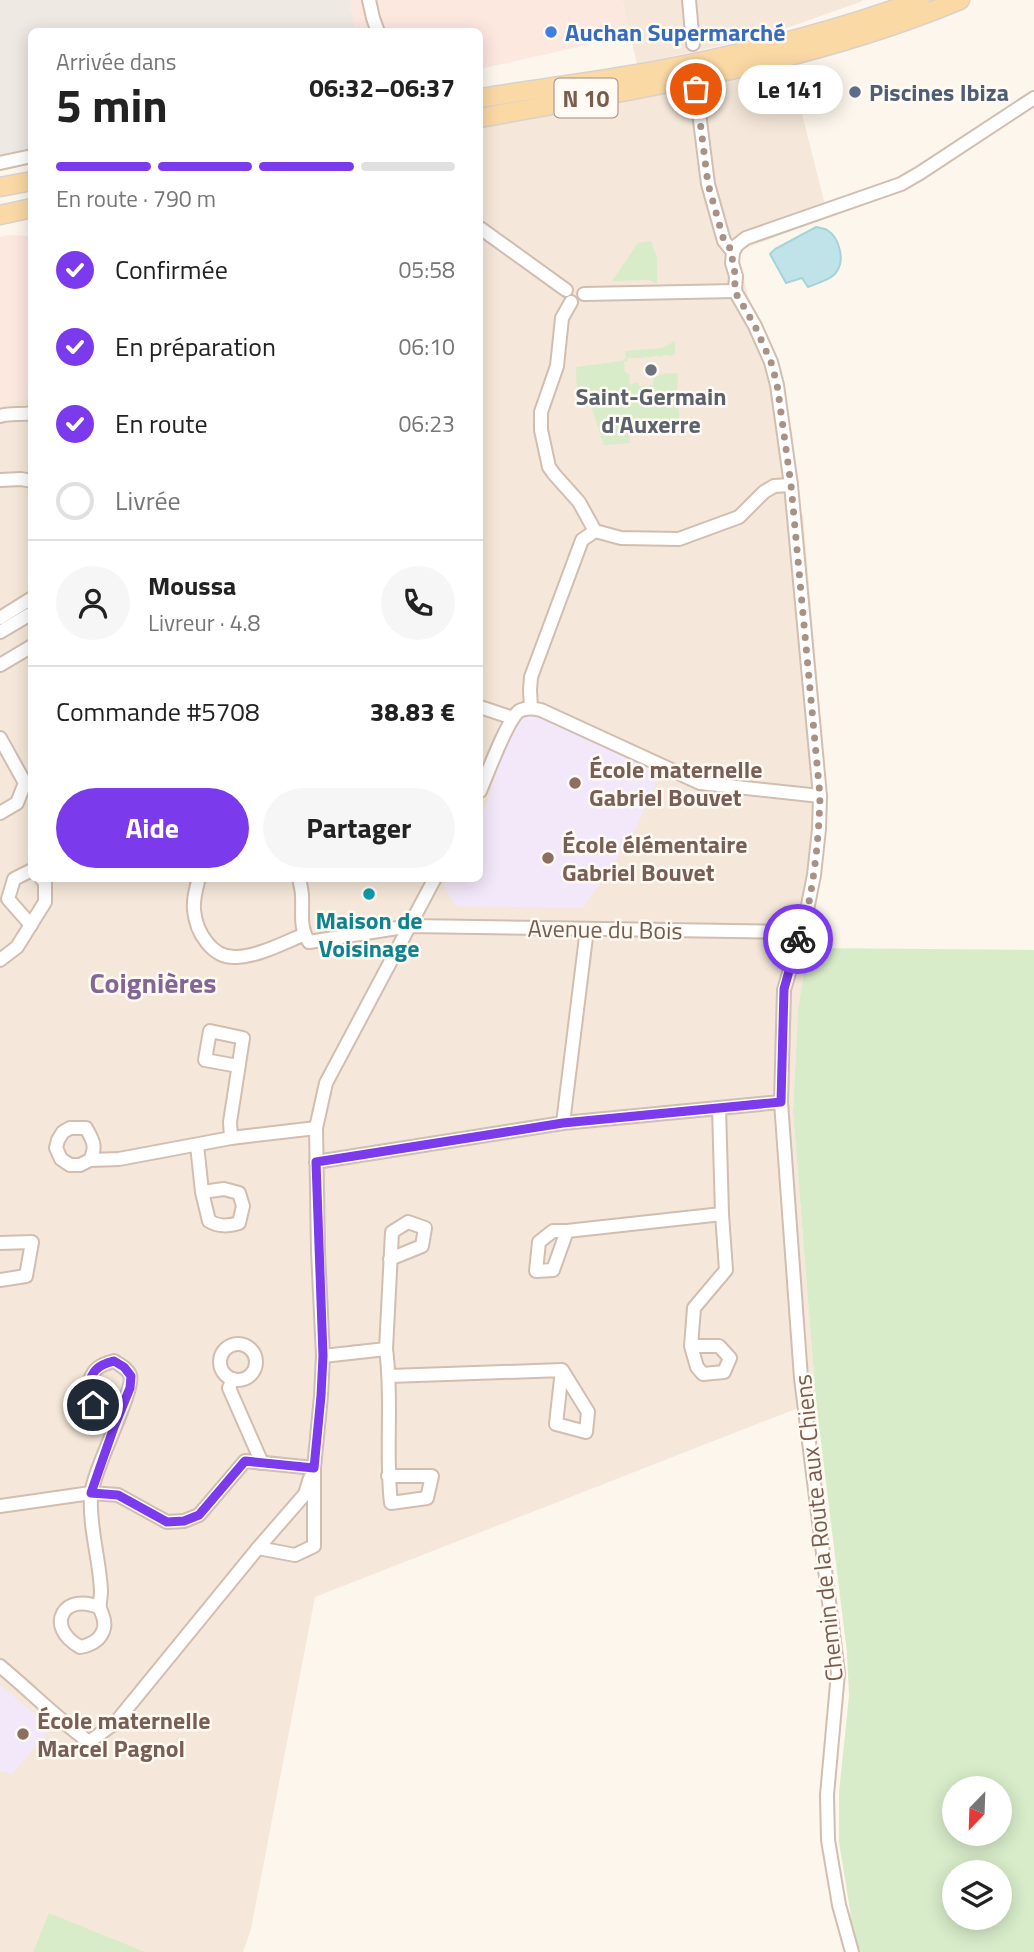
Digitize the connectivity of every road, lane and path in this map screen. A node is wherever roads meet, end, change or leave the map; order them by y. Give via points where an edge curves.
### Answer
1 (369, 0) edge
2 (689, 0) edge
3 (920, 0) edge
4 (958, 1) edge
5 (373, 18) junction
6 (369, 28) edge
7 (377, 28) edge
8 (693, 44) dead end
9 (696, 89) dead end
10 (483, 98) edge
11 (1034, 99) edge
12 (483, 117) edge
13 (28, 157) edge
14 (0, 163) edge
15 (28, 182) edge
16 (0, 187) edge
17 (28, 209) edge
18 (0, 215) edge
19 (0, 222) edge
20 (28, 223) edge
21 (483, 235) edge
22 (733, 252) junction
23 (734, 290) junction
24 (568, 296) junction
25 (28, 414) edge
26 (0, 415) edge
27 (0, 480) edge
28 (28, 480) edge
29 (791, 485) junction
30 (595, 531) junction
31 (28, 600) edge
32 (28, 615) edge
33 (0, 618) edge
34 (0, 632) edge
35 (28, 648) edge
36 (0, 665) edge
37 (483, 708) edge
38 (531, 708) junction
39 (513, 718) junction
40 (0, 738) edge
41 (5, 758) edge
42 (483, 784) edge
43 (820, 796) junction
44 (0, 813) edge
45 (28, 872) edge
46 (45, 882) edge
47 (198, 882) edge
48 (300, 882) edge
49 (433, 882) edge
50 (31, 925) junction
51 (410, 926) junction
52 (587, 929) junction
53 (800, 932) junction
54 (303, 935) junction
55 (0, 960) edge
56 (238, 1066) dead end
57 (781, 1102) junction
58 (719, 1108) junction
59 (563, 1123) junction
60 (316, 1128) junction
61 (231, 1138) junction
62 (197, 1145) junction
63 (90, 1160) dead end
64 (316, 1162) junction
65 (202, 1192) dead end
66 (722, 1214) junction
67 (567, 1231) dead end
68 (0, 1243) edge
69 (390, 1259) dead end
70 (0, 1280) edge
71 (691, 1346) dead end
72 (386, 1349) junction
73 (323, 1356) junction
74 (562, 1370) dead end
75 (390, 1377) junction
76 (233, 1379) dead end
77 (114, 1427) junction
78 (262, 1463) junction
79 (314, 1468) junction
80 (388, 1476) dead end
81 (91, 1493) junction
82 (0, 1506) edge
83 (258, 1548) junction
84 (100, 1608) dead end
85 (0, 1666) edge
86 (852, 1952) edge

1 - 5 street
2 - 8 street
3 - 10 main road, N 10 via 761,48 648,72
4 - 12 main road, N 10 via 881,30 775,60
5 - 6 street
5 - 7 street
9 - 22 street via 708,184 724,241
11 - 22 street via 901,184 746,238
13 - 14 street
15 - 16 main road
17 - 18 main road
19 - 20 main road
21 - 24 street
22 - 23 street
23 - 24 street via 583,294 582,288 571,285
23 - 29 street, Chemin de la Route aux Chiens via 771,362
24 - 30 street via 557,366 541,412 541,430 550,467 579,502
25 - 26 street
27 - 28 street
29 - 30 street via 764,492 740,517 679,539 621,538
29 - 43 street, Chemin de la Route aux Chiens
30 - 38 street via 582,540 531,677
31 - 33 street
32 - 34 street
35 - 36 street
37 - 39 street
38 - 39 street
38 - 43 street via 700,783
39 - 42 street
40 - 41 street
41 - 44 street via 26,783 17,803
43 - 53 street, Chemin de la Route aux Chiens via 814,876
45 - 50 street via 13,879 8,899
46 - 50 street via 45,902
47 - 54 street via 194,911 200,933 223,956 236,958
48 - 54 street
49 - 51 street
50 - 55 street via 17,947
51 - 52 street, Avenue du Bois
51 - 54 street, Avenue du Bois via 319,942 309,942
51 - 60 street via 326,1083
52 - 53 street, Avenue du Bois
52 - 59 street
53 - 57 street, Chemin de la Route aux Chiens via 784,989
56 - 61 street
57 - 58 street
57 - 86 street, Chemin de la Route aux Chiens via 801,1378 838,1673 827,1795 828,1840
58 - 59 street
58 - 66 street
59 - 64 street
60 - 61 street
60 - 64 street
61 - 62 street
62 - 63 street
62 - 65 street
64 - 73 street
66 - 67 street
66 - 71 street via 726,1270 694,1308
68 - 70 street via 32,1242 26,1276
69 - 72 street
72 - 73 street
72 - 75 street
73 - 79 street
74 - 75 street
75 - 80 street
76 - 78 street via 229,1388
77 - 77 street via 131,1376 114,1361 93,1372 85,1392 102,1419
77 - 81 street
78 - 79 street
78 - 81 street via 245,1461 199,1515 184,1521 167,1522 118,1495
79 - 83 street via 305,1494
79 - 83 street via 314,1546 295,1555
81 - 82 street
81 - 84 street
83 - 85 street via 116,1722 89,1742

